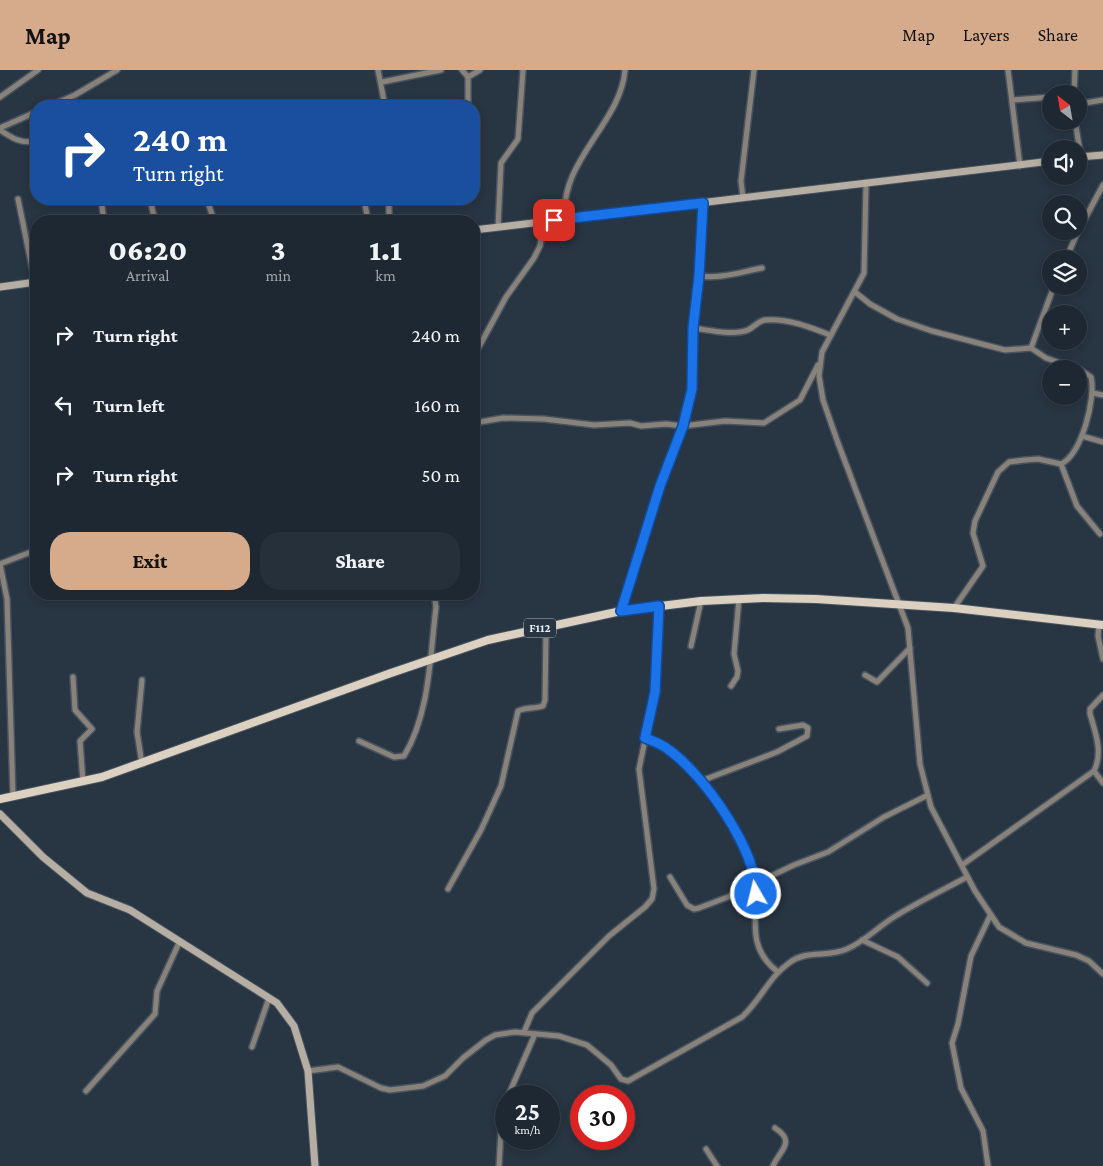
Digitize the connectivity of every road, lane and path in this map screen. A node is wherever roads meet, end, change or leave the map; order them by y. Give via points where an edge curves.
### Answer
1 (38, 70) edge
2 (117, 70) edge
3 (378, 70) edge
4 (441, 70) edge
5 (462, 70) edge
6 (480, 70) edge
7 (523, 70) edge
8 (625, 70) edge
9 (754, 70) edge
10 (1008, 70) edge
11 (1075, 70) edge
12 (468, 76) junction
13 (382, 82) junction
14 (1074, 85) edge
15 (0, 97) edge
16 (1042, 98) edge
17 (64, 100) edge
18 (384, 100) edge
19 (468, 100) edge
20 (1012, 100) junction
21 (1103, 100) edge
22 (1088, 102) edge
23 (30, 115) edge
24 (0, 129) edge
25 (30, 141) edge
26 (1103, 155) edge
27 (1087, 156) edge
28 (1042, 162) edge
29 (1020, 166) junction
30 (866, 184) junction
31 (1103, 185) edge
32 (743, 198) junction
33 (18, 199) dead end
34 (703, 203) junction
35 (102, 206) dead end
36 (1087, 214) edge
37 (103, 215) edge
38 (565, 219) junction
39 (544, 222) junction
40 (498, 227) junction
41 (480, 229) edge
42 (30, 258) edge
43 (762, 268) dead end
44 (699, 276) junction
45 (30, 283) edge
46 (0, 286) edge
47 (855, 292) junction
48 (1051, 295) edge
49 (693, 328) junction
50 (830, 335) junction
51 (480, 345) edge
52 (1031, 348) junction
53 (1052, 360) edge
54 (819, 362) junction
55 (1087, 375) edge
56 (1093, 393) junction
57 (1103, 395) edge
58 (480, 422) edge
59 (683, 426) junction
60 (1082, 436) junction
61 (1103, 442) edge
62 (1060, 464) junction
63 (1100, 534) dead end
64 (30, 552) edge
65 (0, 564) edge
66 (435, 600) edge
67 (738, 600) junction
68 (701, 602) junction
69 (901, 604) junction
70 (659, 606) junction
71 (954, 608) junction
72 (621, 611) junction
73 (1101, 624) edge
74 (546, 626) junction
75 (691, 646) dead end
76 (910, 648) junction
77 (430, 659) junction
78 (1103, 659) edge
79 (865, 675) dead end
80 (73, 677) dead end
81 (142, 680) dead end
82 (732, 686) dead end
83 (1103, 695) edge
84 (779, 729) dead end
85 (645, 738) junction
86 (359, 741) dead end
87 (142, 764) junction
88 (1094, 772) junction
89 (701, 781) junction
90 (83, 782) junction
91 (1103, 783) edge
92 (928, 795) junction
93 (13, 796) junction
94 (0, 799) edge
95 (0, 814) edge
96 (962, 865) junction
97 (670, 877) dead end
98 (967, 877) junction
99 (756, 883) junction
100 (448, 889) dead end
101 (990, 916) junction
102 (862, 940) junction
103 (180, 943) junction
104 (778, 972) junction
105 (1103, 974) edge
106 (927, 983) dead end
107 (268, 998) junction
108 (524, 1032) junction
109 (535, 1034) junction
110 (252, 1047) dead end
111 (308, 1071) junction
112 (513, 1085) edge
113 (86, 1091) dead end
114 (775, 1128) dead end
115 (706, 1149) dead end
116 (500, 1150) edge
117 (315, 1166) edge
118 (499, 1166) edge
119 (717, 1166) edge
120 (773, 1166) edge
121 (988, 1166) edge

1 - 15 street
2 - 17 street
3 - 13 street
4 - 13 street
5 - 12 street
6 - 12 street
7 - 40 street via 518,139 501,163
8 - 38 street via 622,92 582,156 572,179
9 - 32 street via 741,181
10 - 20 street
11 - 14 street
12 - 19 street
13 - 18 street
16 - 20 street
20 - 29 street
21 - 22 street
23 - 24 street
24 - 25 street via 15,140
26 - 27 main road
28 - 29 main road
29 - 30 main road
30 - 32 main road
30 - 47 street via 864,273
31 - 36 street
32 - 34 main road
33 - 42 street
34 - 38 main road
34 - 44 street
35 - 37 street
38 - 39 main road
39 - 40 main road
39 - 51 street via 540,246 534,258 506,297
40 - 41 main road
43 - 44 street via 728,276
44 - 49 street
45 - 46 main road
47 - 50 street
47 - 52 street via 897,319 932,331 1005,350
48 - 52 street
49 - 50 street via 748,330 758,322 768,320 791,322
49 - 59 street via 692,389
50 - 54 street
52 - 53 street
54 - 59 street via 800,400 766,422 725,421
54 - 69 street via 823,400
55 - 56 street via 1091,377
56 - 57 street
56 - 60 street
58 - 59 street via 517,418 594,425
59 - 72 street via 660,486
60 - 61 street
60 - 62 street via 1071,455
62 - 63 street via 1077,506
62 - 71 street via 1038,458 1009,462 998,472 975,521 973,533 983,566
64 - 65 street
65 - 93 street via 7,598
66 - 77 street
67 - 68 main road, F112
67 - 69 main road, F112 via 816,599
67 - 82 street via 734,654 738,671
68 - 70 main road, F112
68 - 75 street
69 - 71 main road, F112
69 - 76 street
70 - 72 main road, F112
70 - 85 street via 655,692
71 - 73 main road, F112
72 - 74 main road, F112
73 - 78 street via 1098,636
74 - 77 main road, F112
74 - 100 street via 543,706 518,711 501,786
76 - 79 street via 877,682
76 - 92 street via 919,756
77 - 86 street via 423,704 404,756 394,757
77 - 87 main road, F112
80 - 90 street via 75,710 92,729 80,741
81 - 87 street via 137,732
83 - 88 street via 1090,709 1103,751 1102,760
84 - 89 street via 803,725 809,733 777,752
85 - 89 street via 672,752
85 - 108 street via 639,769 654,889 652,899 609,936 532,1013
87 - 90 main road, F112
88 - 91 street
88 - 96 street
89 - 99 street via 718,800 743,848
90 - 93 main road, F112
92 - 96 street via 931,807
92 - 99 street via 884,817 828,852
93 - 94 main road, F112
95 - 103 main road via 43,857 88,893 130,910
96 - 98 street
97 - 99 street via 687,905 694,909 749,889
98 - 101 street
98 - 102 street via 894,917
99 - 104 street via 756,938 767,964
101 - 105 street via 1010,935 1026,943 1076,955 1089,961
101 - 121 street via 969,966 952,1043 960,1088 983,1131
102 - 104 street via 838,953 800,956
102 - 106 street via 898,957
103 - 107 main road
103 - 113 street via 157,990 151,1019
104 - 109 street via 742,1017 628,1081 621,1079 612,1065 587,1045 559,1036
107 - 110 street
107 - 111 main road via 294,1026
108 - 109 street
108 - 111 street via 495,1035 475,1048 445,1076 423,1086 403,1090 381,1088 338,1067
109 - 112 street
111 - 117 main road
114 - 120 street via 781,1132 785,1143 783,1154
115 - 119 street
116 - 118 street

